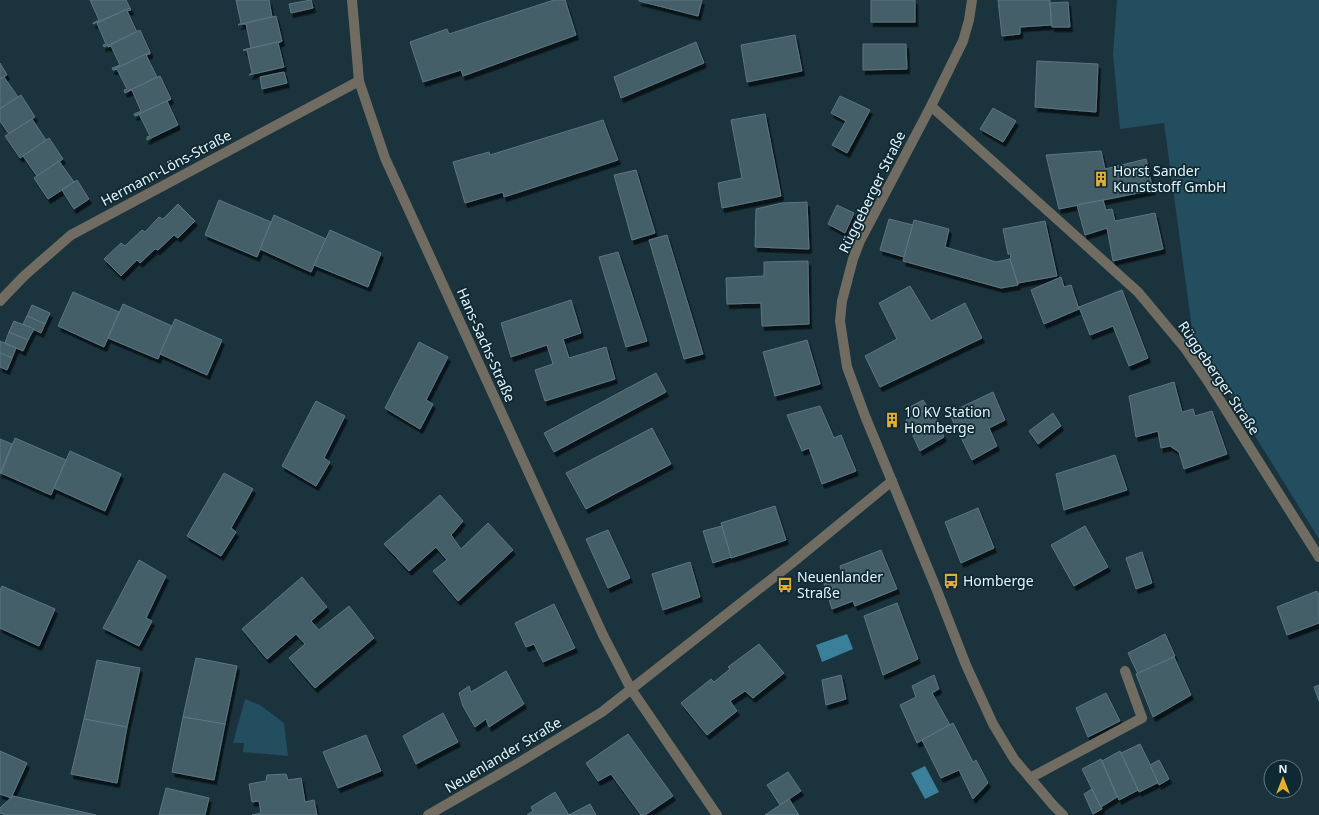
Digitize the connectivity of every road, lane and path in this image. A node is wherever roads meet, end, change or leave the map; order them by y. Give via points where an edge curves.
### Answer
1 (352, 0) edge
2 (972, 0) edge
3 (360, 80) junction
4 (931, 106) junction
5 (0, 301) edge
6 (892, 481) junction
7 (1319, 557) edge
8 (1125, 671) dead end
9 (631, 689) junction
10 (1030, 778) junction
11 (428, 815) edge
12 (717, 815) edge
13 (1063, 815) edge

1 - 3 street, Hans-Sachs-Straße
2 - 4 street, Rüggeberger Straße via 963,41
3 - 5 street, Hermann-Löns-Straße via 71,235
3 - 9 street, Hans-Sachs-Straße via 385,158 603,635
4 - 6 street, Rüggeberger Straße via 860,241 842,301 840,321 847,366
4 - 7 street, Rüggeberger Straße via 1138,292 1188,353
6 - 9 street, Neuenlander Straße
6 - 10 street, Rüggeberger Straße via 981,698 996,730 1014,759
8 - 10 street via 1142,718
9 - 11 street, Neuenlander Straße via 595,716
9 - 12 street, Hans-Sachs-Straße
10 - 13 street, Rüggeberger Straße

